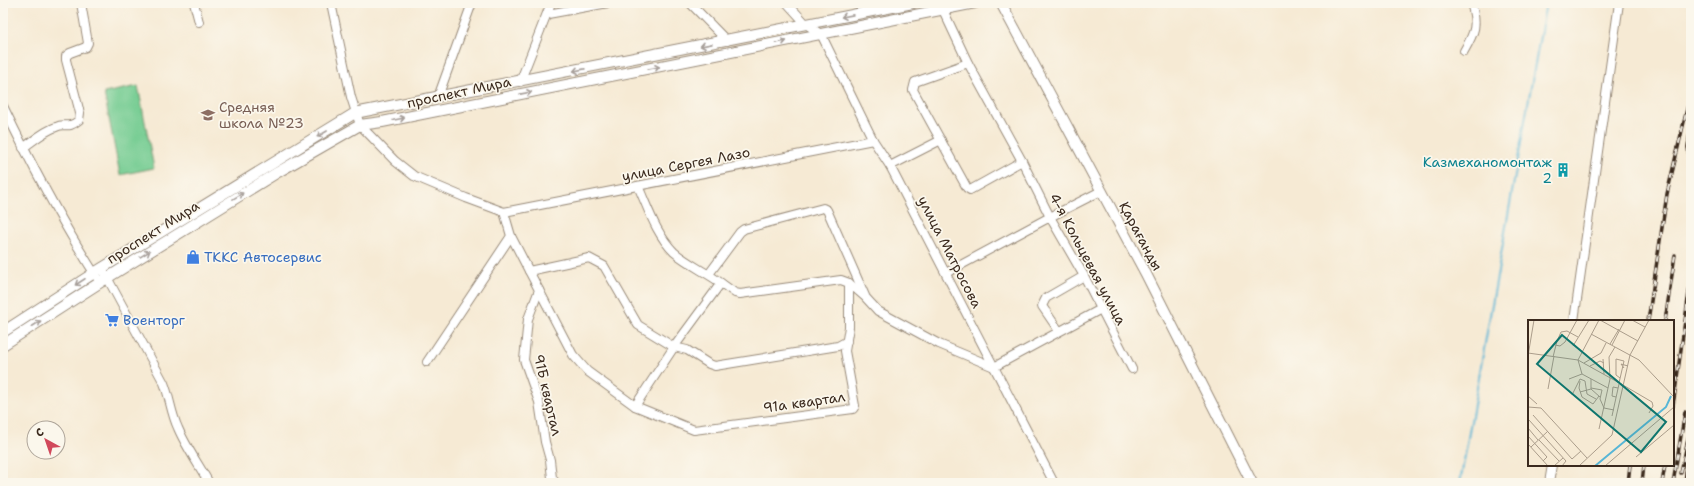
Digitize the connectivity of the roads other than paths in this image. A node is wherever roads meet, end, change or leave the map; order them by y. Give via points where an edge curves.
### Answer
1 (81, 3) edge
2 (194, 3) edge
3 (331, 3) edge
4 (472, 3) edge
5 (551, 3) edge
6 (608, 3) edge
7 (690, 3) edge
8 (787, 3) edge
9 (913, 3) edge
10 (975, 3) edge
11 (1001, 3) edge
12 (1471, 3) edge
13 (1620, 3) edge
14 (942, 10) junction
15 (548, 14) junction
16 (199, 22) dead end
17 (807, 25) junction
18 (821, 34) junction
19 (727, 41) junction
20 (1464, 51) dead end
21 (968, 63) junction
22 (520, 82) junction
23 (438, 97) junction
24 (3, 106) edge
25 (355, 113) junction
26 (360, 125) junction
27 (873, 140) junction
28 (941, 140) junction
29 (23, 148) junction
30 (1022, 161) junction
31 (890, 166) junction
32 (638, 186) junction
33 (1101, 191) junction
34 (504, 212) junction
35 (1050, 217) junction
36 (511, 236) junction
37 (98, 270) junction
38 (529, 271) junction
39 (946, 273) junction
40 (709, 274) junction
41 (1084, 276) junction
42 (104, 280) junction
43 (721, 283) junction
44 (849, 283) junction
45 (539, 290) junction
46 (866, 298) junction
47 (1101, 309) junction
48 (1574, 320) edge
49 (3, 332) edge
50 (1059, 332) junction
51 (847, 341) junction
52 (3, 345) edge
53 (674, 347) junction
54 (426, 362) dead end
55 (994, 367) junction
56 (1132, 369) dead end
57 (635, 406) junction
58 (1552, 466) edge
59 (210, 483) edge
60 (556, 483) edge
61 (1054, 483) edge
62 (1252, 483) edge
63 (1549, 483) edge

1 - 29 street via 87,36 86,47 66,56 80,113 79,120 67,127 56,126
2 - 16 street
3 - 25 street
4 - 23 street
5 - 15 street
6 - 15 street
7 - 19 street
8 - 17 street
9 -> 17 main road, проспект Мира
10 - 14 main road, проспект Мира
11 - 33 main road, Қарағанды
12 - 20 street via 1476,26
13 - 48 street
14 - 18 main road, проспект Мира
14 - 21 street, 4-я Кольцевая улица
15 - 22 street
17 - 18 street
17 - 19 main road, проспект Мира
26 -> 18 main road, проспект Мира
18 - 27 street, улица Матросова
19 -> 22 main road, проспект Мира
21 - 28 street via 915,82 913,90
21 - 30 street, 4-я Кольцевая улица
22 - 23 main road, проспект Мира
23 - 25 main road, проспект Мира
24 - 29 street
25 - 26 street
25 -> 37 main road, проспект Мира
26 - 34 street via 395,161 414,176
42 -> 26 main road, проспект Мира
27 - 31 street, улица Матросова
27 - 32 street, улица Сергея Лазо
28 - 30 street via 970,190
28 - 31 street
29 - 37 street via 50,199
30 - 35 street, 4-я Кольцевая улица
31 - 39 street, улица Матросова
32 - 34 street, улица Сергея Лазо
32 - 40 street via 666,243 679,255
33 - 35 street
33 - 62 main road, Қарағанды
34 - 36 street
35 - 39 street
35 - 41 street, 4-я Кольцевая улица
36 - 38 street
36 - 54 street
37 - 42 street
37 -> 49 main road, проспект Мира
38 - 45 street
38 - 53 street via 589,258 604,266 638,325
39 - 55 street, улица Матросова
40 - 43 street
40 - 46 street via 744,229 822,208 827,210
41 - 47 street, 4-я Кольцевая улица
41 - 50 street via 1043,302 1042,306
52 -> 42 main road, проспект Мира
42 - 59 street via 164,383 178,430
43 - 44 street via 740,294 841,280
43 - 53 street
44 - 46 street
44 - 51 street
45 - 57 street via 573,355 587,371
45 - 60 street, 91Б квартал via 528,319 524,360 539,402 552,478
46 - 55 street via 878,310 904,326 938,344
47 - 50 street
47 - 56 street, 4-я Кольцевая улица
50 - 55 street
51 - 53 street via 838,346 715,366 687,350
51 - 57 street, 91а квартал via 846,364 855,406 853,409 694,430
53 - 57 street
55 - 61 street, улица Матросова
58 - 63 street

